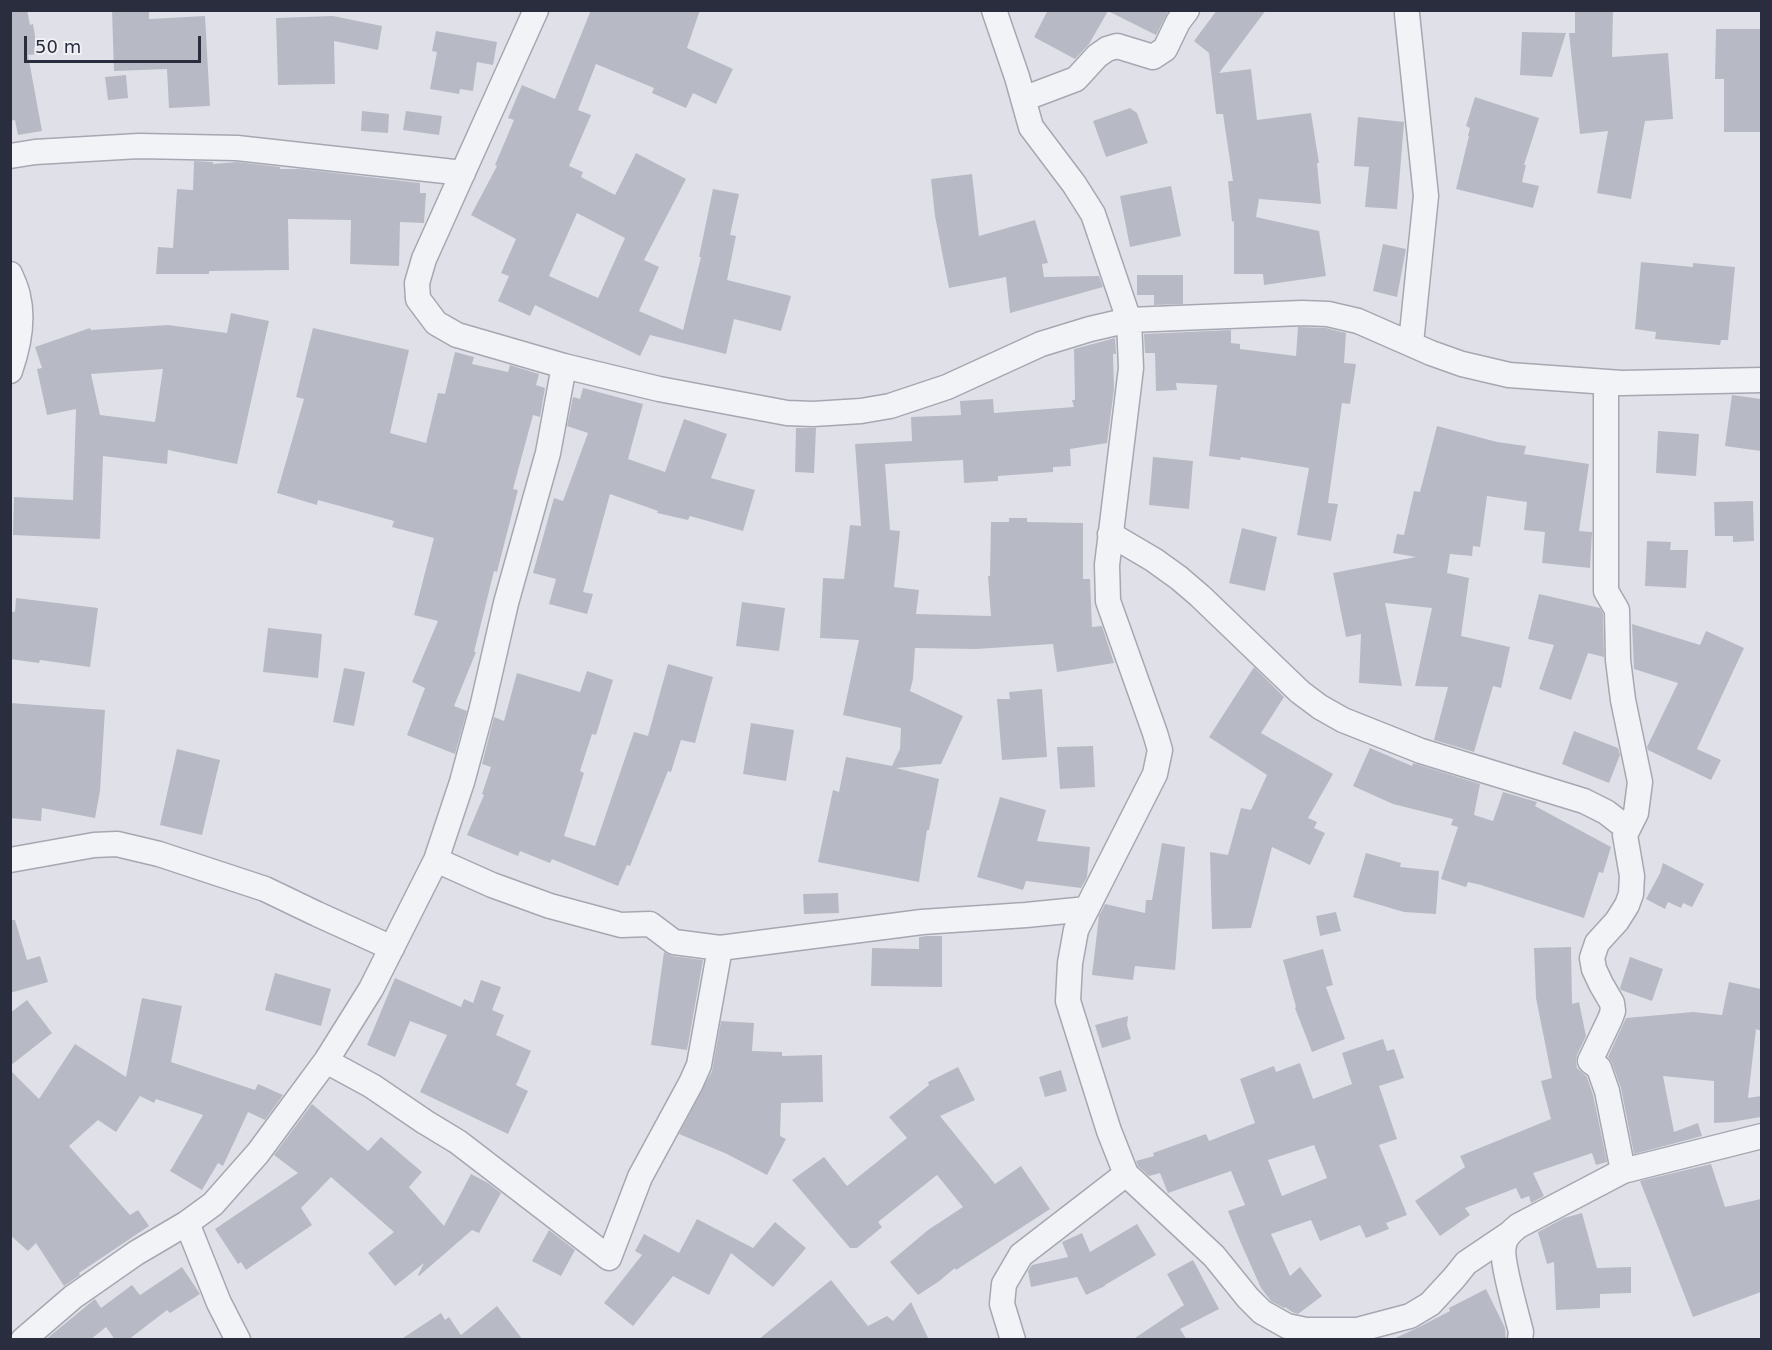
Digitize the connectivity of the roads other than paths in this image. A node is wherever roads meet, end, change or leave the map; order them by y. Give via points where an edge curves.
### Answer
1 (536, 10) edge
2 (994, 10) edge
3 (1187, 10) edge
4 (1407, 14) dead end
5 (1023, 99) junction
6 (10, 156) edge
7 (463, 172) junction
8 (10, 274) edge
9 (1129, 320) junction
10 (1411, 344) junction
11 (564, 366) junction
12 (10, 371) edge
13 (1761, 380) edge
14 (1606, 382) junction
15 (1110, 534) junction
16 (1628, 829) junction
17 (10, 860) edge
18 (436, 860) junction
19 (1087, 909) junction
20 (392, 948) junction
21 (720, 948) junction
22 (326, 1062) junction
23 (1761, 1136) edge
24 (1623, 1171) junction
25 (1126, 1174) junction
26 (187, 1223) junction
27 (1509, 1234) junction
28 (25, 1339) edge
29 (238, 1340) edge
30 (1013, 1340) edge
31 (1520, 1340) edge

1 - 7 street
2 - 5 street
3 - 5 street via 1165,49 1153,57 1117,46 1107,49 1076,79
4 - 10 street via 1426,196
5 - 9 street via 1031,127 1093,214
6 - 7 street via 139,146 237,148
7 - 11 street via 424,259 417,283 418,299 436,323 457,335
8 - 12 street via 21,311 17,351
9 - 10 street via 1328,314 1358,321
9 - 11 street via 1041,344 947,387 861,411 787,413
9 - 15 street via 1131,369
10 - 14 street via 1462,364 1509,375
11 - 18 street via 548,453 506,603 482,708
13 - 14 street
14 - 16 street via 1606,591 1617,610 1623,700 1640,777 1636,813
15 - 16 street via 1179,578 1320,708 1421,751 1584,801
15 - 19 street via 1108,601 1160,750 1155,774
16 - 24 street via 1631,894 1622,913 1597,943 1592,958 1613,1011 1590,1061 1599,1068 1607,1091
17 - 20 street via 117,844 265,888
18 - 20 street
18 - 21 street via 550,906 621,925 650,924 674,942
19 - 21 street via 922,922
19 - 25 street via 1076,930 1068,1001
20 - 22 street
21 - 22 street via 699,1065 640,1177 609,1257 458,1142 372,1086
22 - 26 street via 258,1154 213,1204
23 - 24 street
24 - 27 street
25 - 27 street via 1214,1256 1262,1312 1287,1326 1306,1330 1357,1330 1410,1316 1430,1304 1466,1263
25 - 30 street via 1021,1255 1004,1284 1002,1304
26 - 28 street via 73,1297
26 - 29 street
27 - 31 street via 1504,1259

